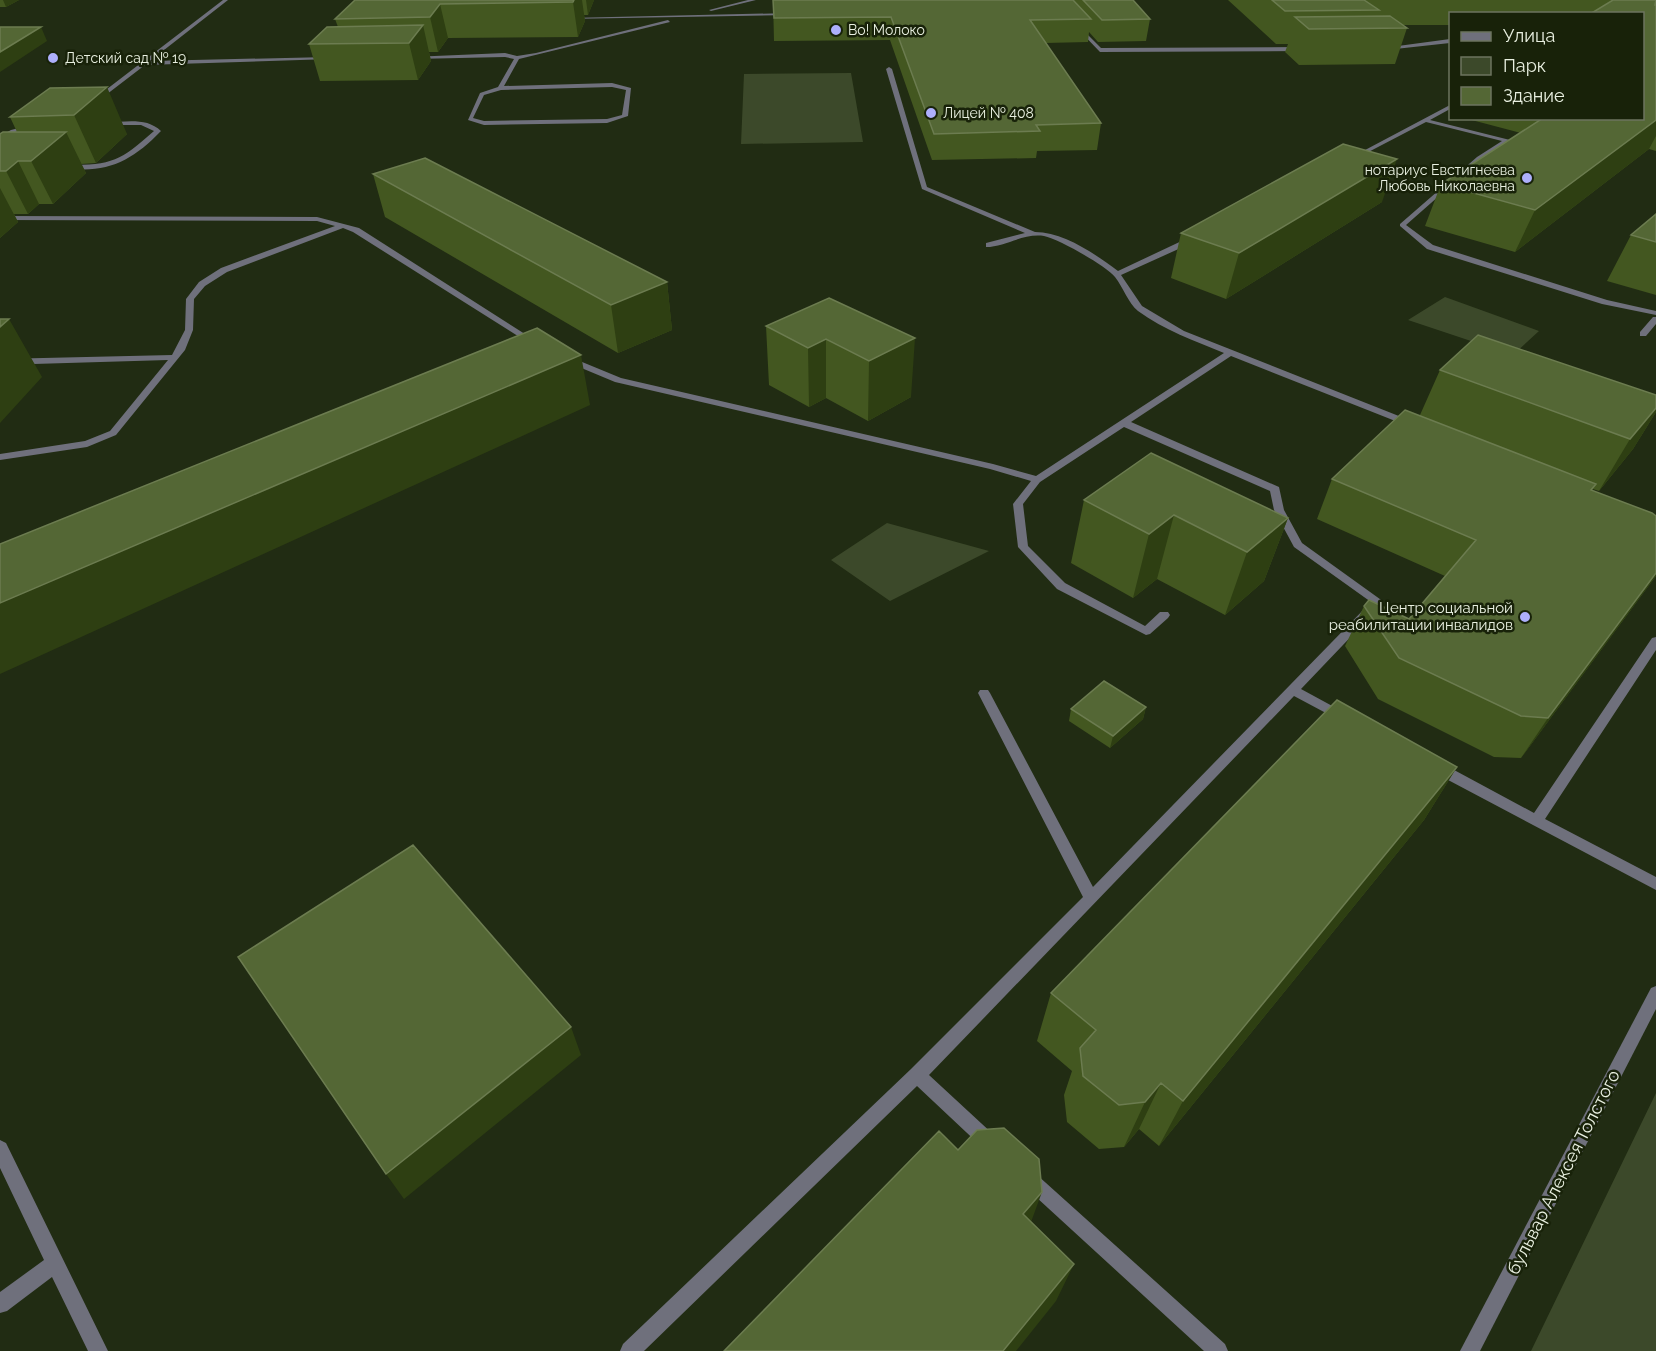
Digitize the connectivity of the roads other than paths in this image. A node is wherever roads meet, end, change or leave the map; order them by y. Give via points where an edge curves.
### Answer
1 (226, 0) edge
2 (754, 0) edge
3 (762, 7) dead end
4 (760, 14) junction
5 (796, 14) edge
6 (688, 16) junction
7 (561, 19) dead end
8 (1072, 20) edge
9 (1449, 41) edge
10 (1314, 48) edge
11 (1384, 48) edge
12 (412, 57) edge
13 (331, 58) edge
14 (517, 58) junction
15 (145, 63) junction
16 (889, 69) dead end
17 (501, 88) junction
18 (88, 106) edge
19 (1449, 108) edge
20 (1424, 120) junction
21 (103, 124) edge
22 (34, 126) dead end
23 (0, 139) edge
24 (1340, 165) edge
25 (57, 167) edge
26 (0, 218) edge
27 (343, 226) junction
28 (1034, 234) junction
29 (1199, 237) edge
30 (989, 245) dead end
31 (1117, 274) junction
32 (1656, 313) edge
33 (1656, 319) edge
34 (1643, 334) dead end
35 (539, 346) edge
36 (1230, 353) junction
37 (559, 356) edge
38 (175, 357) junction
39 (0, 362) edge
40 (1124, 423) junction
41 (1416, 426) edge
42 (0, 457) edge
43 (1037, 480) junction
44 (1164, 615) dead end
45 (1656, 641) edge
46 (1294, 690) junction
47 (984, 693) dead end
48 (1358, 724) edge
49 (1431, 764) edge
50 (1536, 821) junction
51 (1656, 884) edge
52 (1091, 898) junction
53 (1656, 993) edge
54 (917, 1075) junction
55 (0, 1149) edge
56 (56, 1263) junction
57 (0, 1304) edge
58 (98, 1351) edge
59 (630, 1351) edge
60 (1218, 1351) edge
61 (1470, 1351) edge

1 - 15 street
2 - 6 street
3 - 4 street
4 - 5 street
4 - 6 street
6 - 7 street
6 - 14 street
8 - 10 street via 1100,50
9 - 11 street
12 - 14 street via 505,54
13 - 15 street
14 - 17 street
15 - 18 street
16 - 28 street via 924,188
17 - 17 street via 482,94 470,119 484,123 608,121 625,116 628,89
19 - 20 street
20 - 24 street
20 - 32 street via 1507,140 1479,158 1402,225 1430,247 1605,302
21 - 25 street via 143,124 158,131 118,162
22 - 23 street
26 - 27 street via 317,219
27 - 35 street via 356,230
27 - 38 street via 224,270 202,284 190,299 192,321 187,341
28 - 30 street
28 - 31 street via 1045,234 1099,260
29 - 31 street
31 - 36 street via 1139,308 1181,333
33 - 34 street
36 - 40 street
36 - 41 street
37 - 43 street via 618,380
38 - 39 street
38 - 42 street via 113,433 87,444
40 - 43 street
40 - 46 street via 1275,489 1279,510 1298,545 1378,602
43 - 44 street via 1018,504 1023,547 1061,586 1146,631
45 - 50 street
46 - 48 street
46 - 52 street
47 - 52 street
49 - 50 street
50 - 51 street
52 - 54 street
53 - 61 street, бульвар Алексея Толстого
54 - 59 street
54 - 60 street
55 - 56 street
56 - 57 street
56 - 58 street

